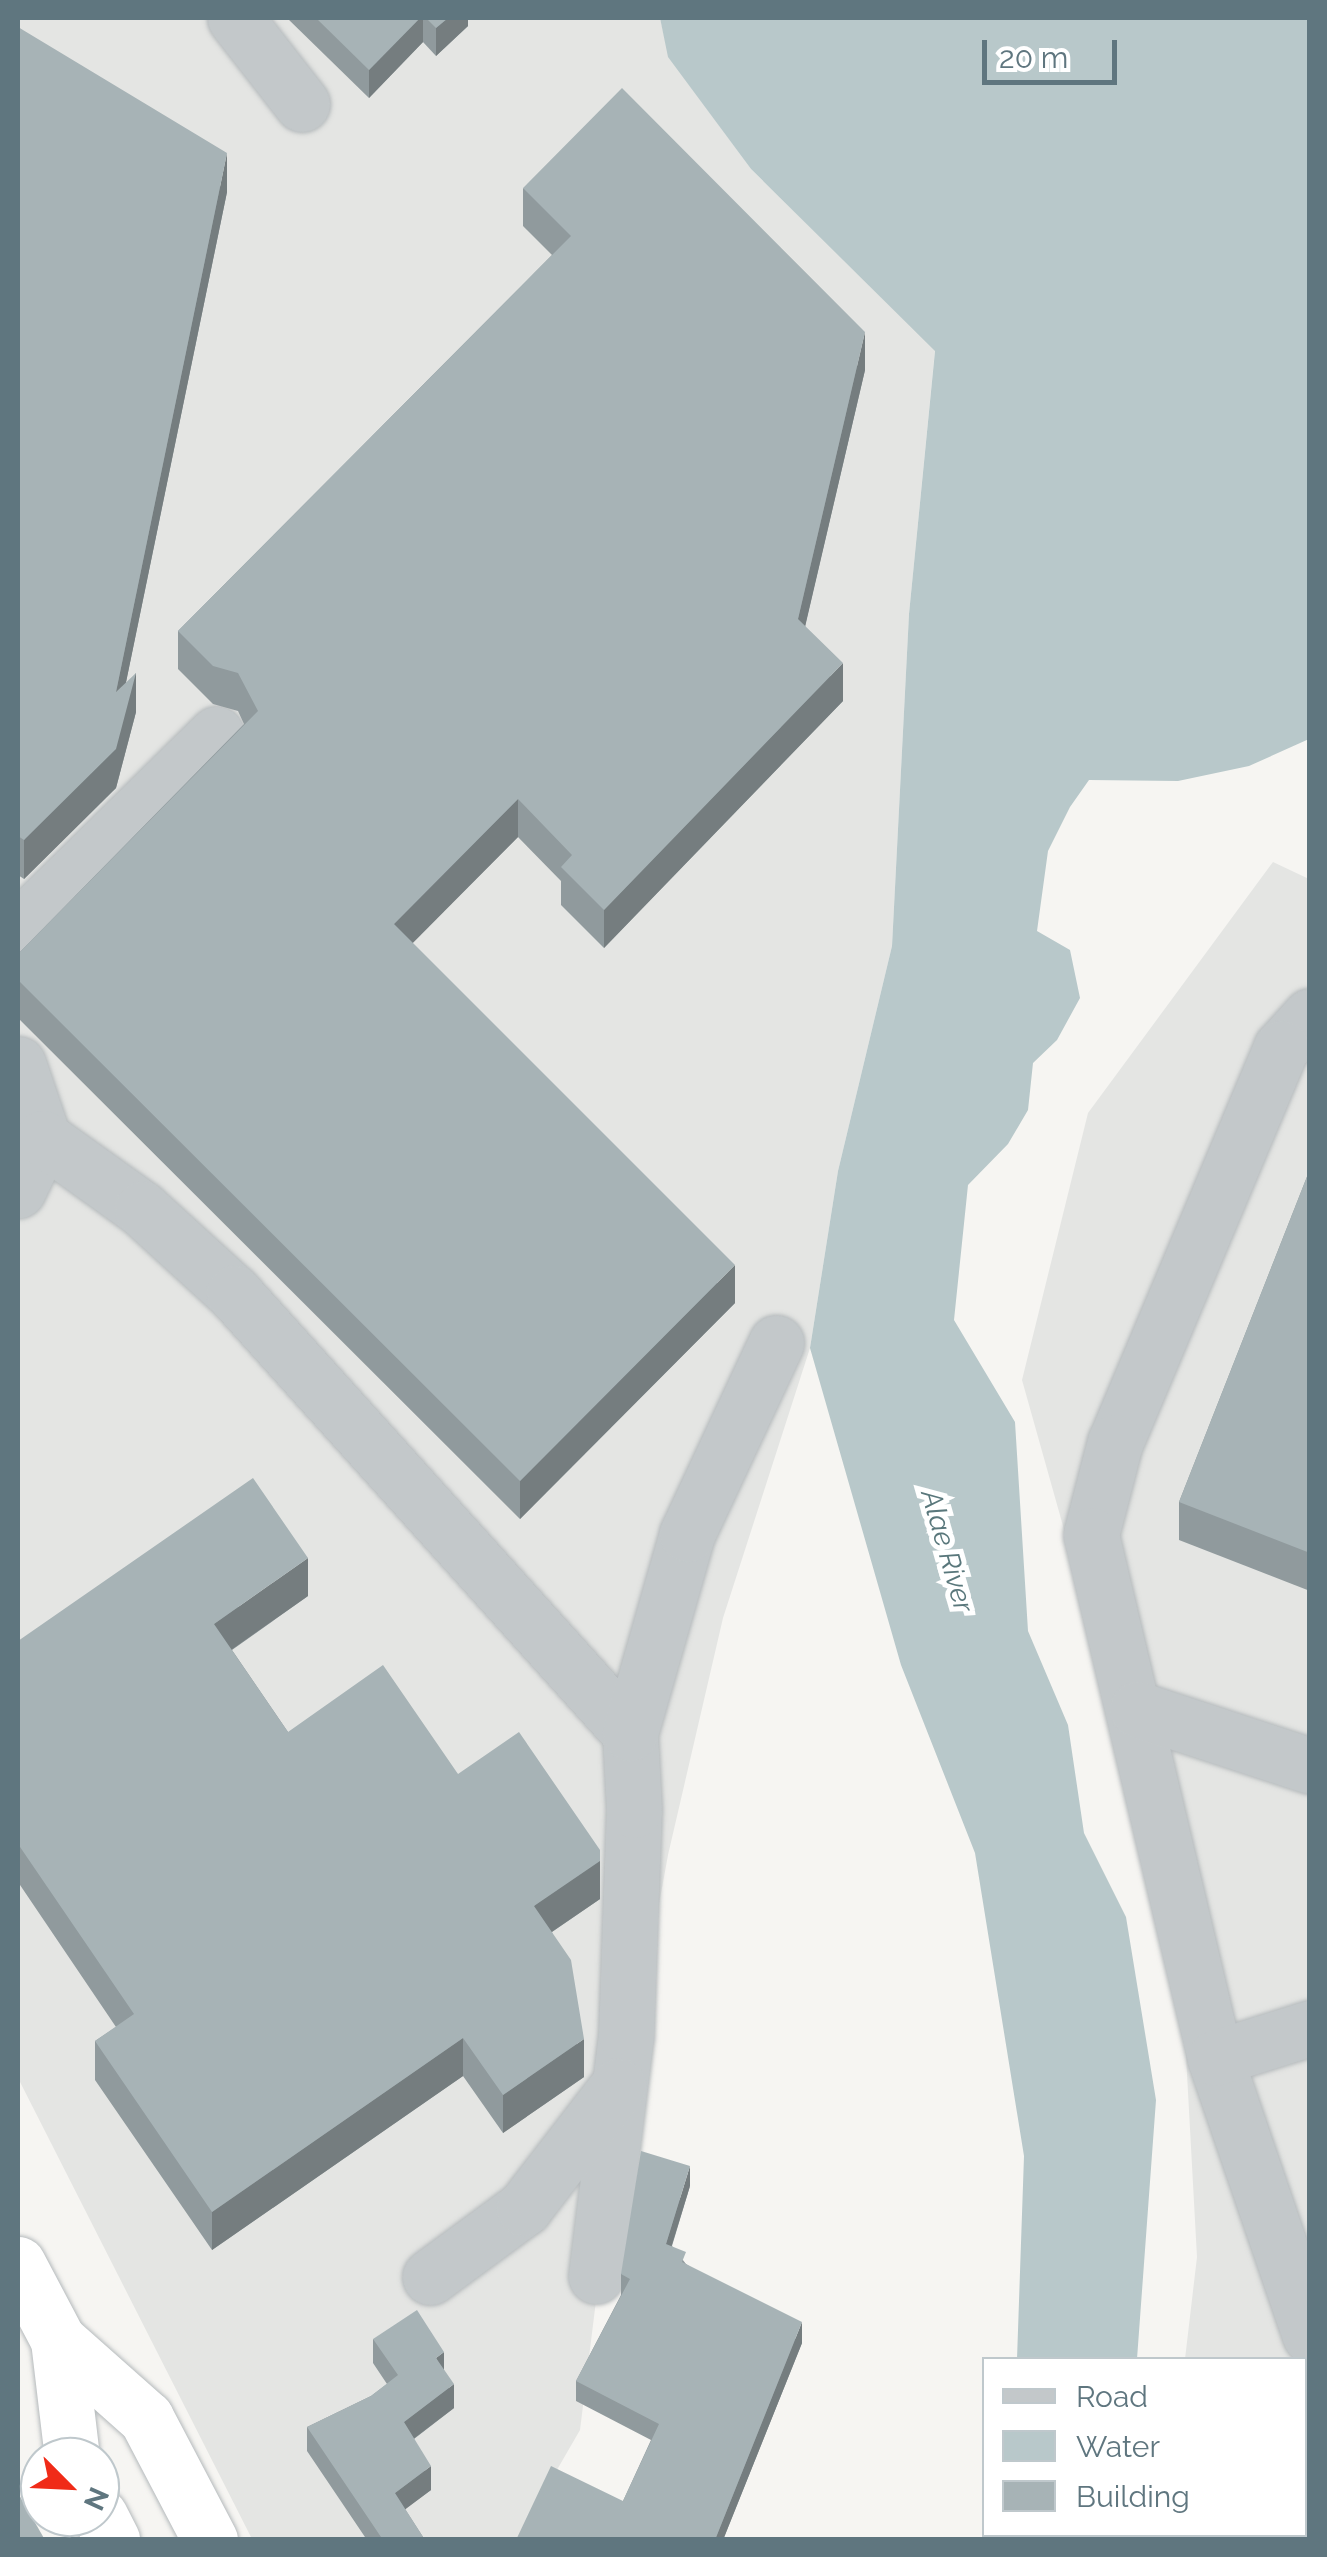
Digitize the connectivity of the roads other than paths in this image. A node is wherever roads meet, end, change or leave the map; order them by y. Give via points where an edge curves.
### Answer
1 (235, 18) edge
2 (302, 104) dead end
3 (216, 734) dead end
4 (18, 942) edge
5 (1310, 1016) edge
6 (18, 1064) edge
7 (42, 1138) junction
8 (18, 1190) edge
9 (776, 1344) dead end
10 (1137, 1709) junction
11 (630, 1732) junction
12 (1310, 1766) edge
13 (1310, 2028) edge
14 (1215, 2058) junction
15 (620, 2084) junction
16 (18, 2264) edge
17 (596, 2276) dead end
18 (430, 2277) dead end
19 (1310, 2335) edge
20 (58, 2340) junction
21 (70, 2437) edge
22 (210, 2540) edge

1 - 2 lane
3 - 4 lane via 30,917
5 - 10 lane via 1280,1048 1094,1504 1091,1535
6 - 7 lane
7 - 8 lane
7 - 11 lane via 142,1209 234,1293
9 - 11 lane via 687,1534
10 - 12 lane
10 - 14 lane
11 - 15 lane via 633,1829
13 - 14 lane
14 - 19 lane
15 - 17 lane
15 - 18 lane via 524,2208
16 - 20 highway
20 - 21 highway
20 - 22 highway via 146,2418

